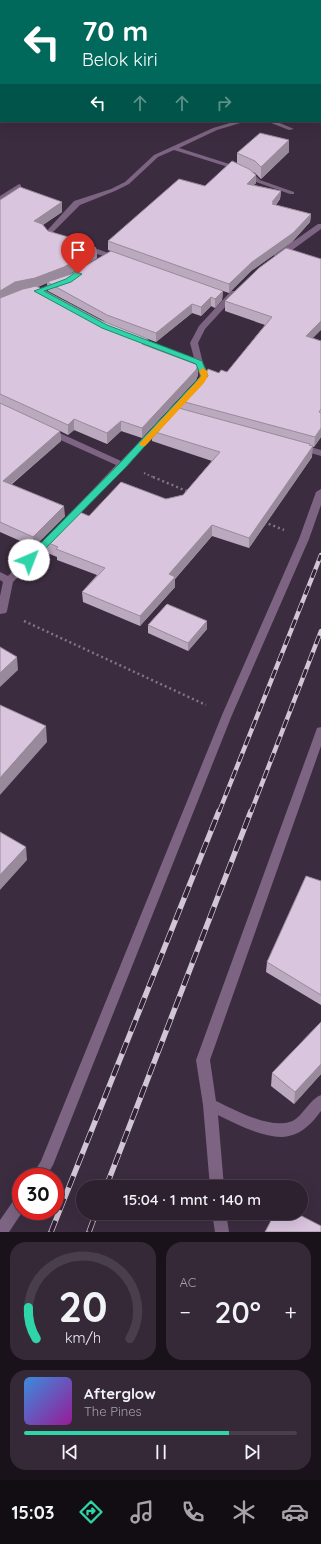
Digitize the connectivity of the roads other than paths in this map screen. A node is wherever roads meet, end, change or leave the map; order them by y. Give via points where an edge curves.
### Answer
1 (240, 122) edge
2 (272, 122) edge
3 (291, 129) dead end
4 (173, 148) junction
5 (19, 186) edge
6 (292, 193) dead end
7 (0, 199) edge
8 (321, 226) edge
9 (272, 261) edge
10 (98, 262) edge
11 (68, 280) edge
12 (239, 288) edge
13 (38, 291) junction
14 (27, 293) edge
15 (51, 298) edge
16 (125, 335) edge
17 (199, 363) junction
18 (43, 428) edge
19 (291, 445) edge
20 (321, 453) edge
21 (123, 465) junction
22 (321, 492) edge
23 (0, 575) edge
24 (8, 582) junction
25 (2, 611) road end
26 (321, 731) edge
27 (321, 1101) edge
28 (210, 1105) junction
29 (44, 1168) edge
30 (216, 1180) edge
31 (12, 1215) edge
32 (220, 1220) edge
33 (0, 1232) edge
34 (222, 1232) edge

1 - 4 street via 215,129
2 - 3 street
4 - 6 street via 243,170 258,181
4 - 10 street via 151,161 127,183 77,203 48,234 114,256
5 - 7 street
8 - 9 street
11 - 13 street
12 - 17 street via 226,297 196,337 194,343
13 - 14 street
13 - 15 street
16 - 17 street
17 - 21 street via 204,376 176,414
18 - 21 street
19 - 20 street
21 - 24 street
22 - 29 street via 304,539 227,715
23 - 24 street
24 - 25 street
26 - 28 street via 204,1060
27 - 28 street via 307,1118 290,1130 275,1130
28 - 30 street
31 - 33 street
32 - 34 street

